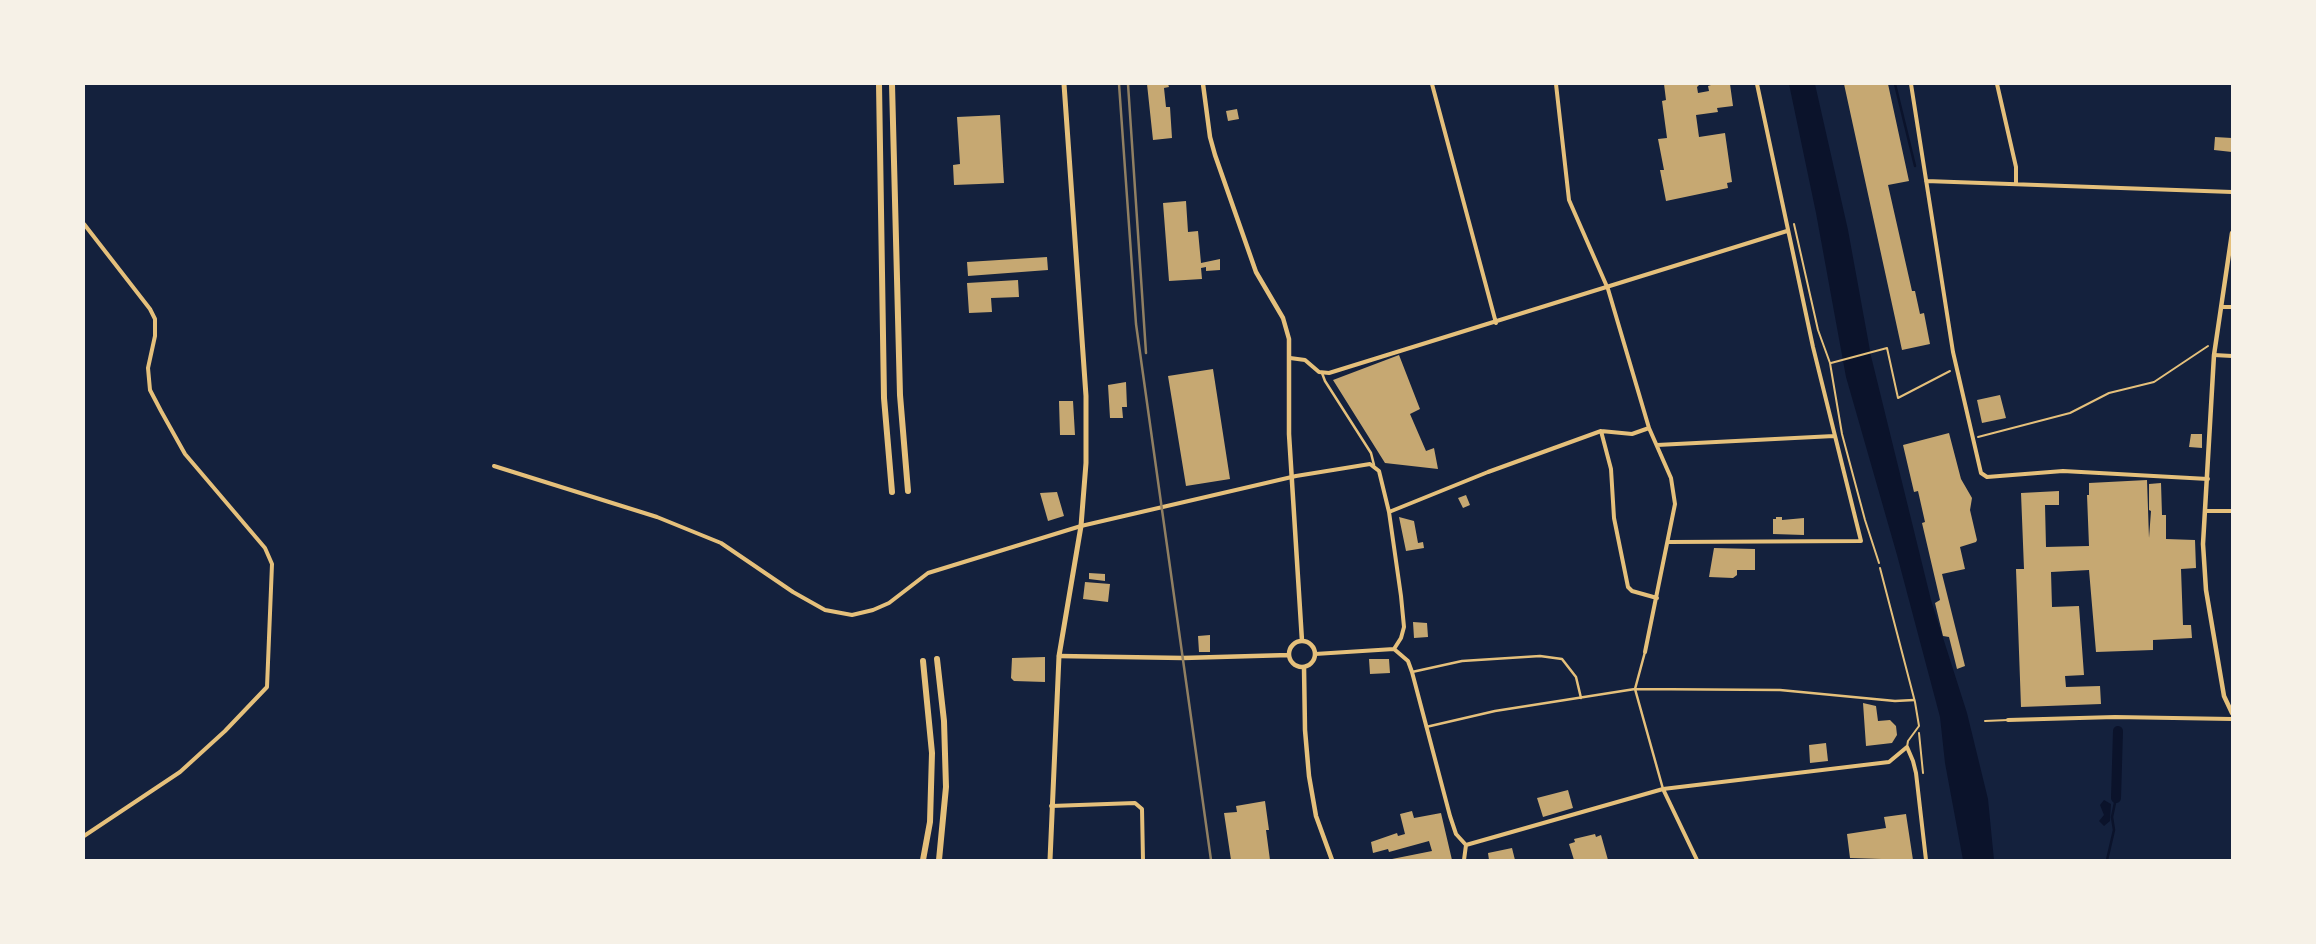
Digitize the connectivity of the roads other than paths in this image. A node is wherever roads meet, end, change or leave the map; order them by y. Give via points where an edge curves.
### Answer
1 (879, 84) edge
2 (892, 84) edge
3 (1064, 84) edge
4 (1204, 84) edge
5 (1432, 84) edge
6 (1556, 84) edge
7 (1757, 84) edge
8 (1911, 84) edge
9 (1997, 84) edge
10 (1926, 181) junction
11 (2016, 184) junction
12 (2232, 192) edge
13 (84, 224) edge
14 (1787, 231) junction
15 (2232, 233) edge
16 (2230, 259) edge
17 (1608, 288) junction
18 (2221, 307) junction
19 (2232, 308) edge
20 (1496, 323) junction
21 (2214, 355) junction
22 (2232, 356) edge
23 (1290, 358) junction
24 (1322, 373) junction
25 (1648, 428) junction
26 (1601, 431) junction
27 (1834, 436) junction
28 (1657, 445) junction
29 (1374, 465) junction
30 (494, 466) dead end
31 (1292, 478) junction
32 (2208, 480) junction
33 (908, 491) dead end
34 (892, 492) dead end
35 (2232, 511) edge
36 (1389, 512) junction
37 (2206, 512) junction
38 (1081, 526) junction
39 (1669, 542) junction
40 (1880, 568) road end
41 (1657, 598) junction
42 (1302, 641) junction
43 (1394, 649) junction
44 (1645, 652) joint
45 (1315, 654) junction
46 (1289, 655) junction
47 (1059, 656) junction
48 (937, 659) dead end
49 (922, 661) dead end
50 (1304, 667) junction
51 (1412, 672) junction
52 (1634, 689) junction
53 (1581, 698) junction
54 (1914, 700) junction
55 (2232, 713) edge
56 (2232, 718) edge
57 (2008, 720) joint
58 (1985, 721) dead end
59 (1426, 726) junction
60 (1907, 747) junction
61 (1663, 790) junction
62 (1052, 806) junction
63 (84, 836) edge
64 (1466, 845) junction
65 (923, 860) edge
66 (939, 860) edge
67 (1050, 860) edge
68 (1143, 860) edge
69 (1332, 860) edge
70 (1464, 860) edge
71 (1697, 860) edge
72 (1926, 860) edge

1 - 34 highway via 884,398
2 - 33 highway via 900,387
3 - 38 main road via 1086,396 1086,463
4 - 23 street via 1215,155 1256,272 1286,328
5 - 20 street
6 - 17 street via 1569,200
7 - 14 street
8 - 10 street
9 - 11 street via 2016,167
10 - 11 street
10 - 32 street via 1957,368 1980,473 1987,477 2063,472
11 - 12 street
13 - 63 street via 155,319 148,368 150,390 161,411 185,454 265,548 272,564 267,687 226,731 180,772
14 - 17 street
14 - 27 street
15 - 16 street
16 - 18 street
17 - 20 street
17 - 25 street
18 - 19 street
18 - 21 street
20 - 24 street
21 - 22 street
21 - 32 street
23 - 24 street via 1305,360
23 - 31 street
24 - 29 street via 1371,453
25 - 26 street via 1632,434
25 - 28 street
26 - 36 street
26 - 41 street via 1611,469 1614,518 1628,587
27 - 28 street
27 - 39 street via 1861,541
28 - 39 street via 1671,478 1676,504
29 - 31 street
29 - 36 street via 1379,471
30 - 38 street via 657,517 721,542 825,610 852,614 889,603 928,573
31 - 38 street
31 - 42 street
32 - 37 street
35 - 37 street
36 - 43 street via 1404,627
37 - 55 street via 2203,544 2206,590 2224,696
38 - 47 main road
39 - 41 street
40 - 54 lane
41 - 44 street
42 - 45 street via 1311,644
42 - 46 street via 1292,646
43 - 45 street
43 - 51 street via 1408,661
44 - 52 street
45 - 50 street via 1313,661
46 - 47 street via 1183,658
46 - 50 street via 1294,664
47 - 62 main road
48 - 66 highway via 944,721 946,787
49 - 65 highway via 930,722 932,779 930,822
50 - 69 street via 1304,730 1309,776 1316,816
51 - 53 street via 1462,661 1540,656 1562,660 1576,677
51 - 59 street
52 - 53 street
52 - 54 street via 1780,690
52 - 61 street
53 - 59 street
54 - 60 lane via 1919,726
56 - 57 street via 2115,716
57 - 58 lane
59 - 64 street via 1456,834
60 - 61 street via 1889,762
60 - 72 street via 1914,760
61 - 64 street
61 - 71 street
62 - 67 main road
62 - 68 street via 1135,803 1142,809
64 - 70 street

